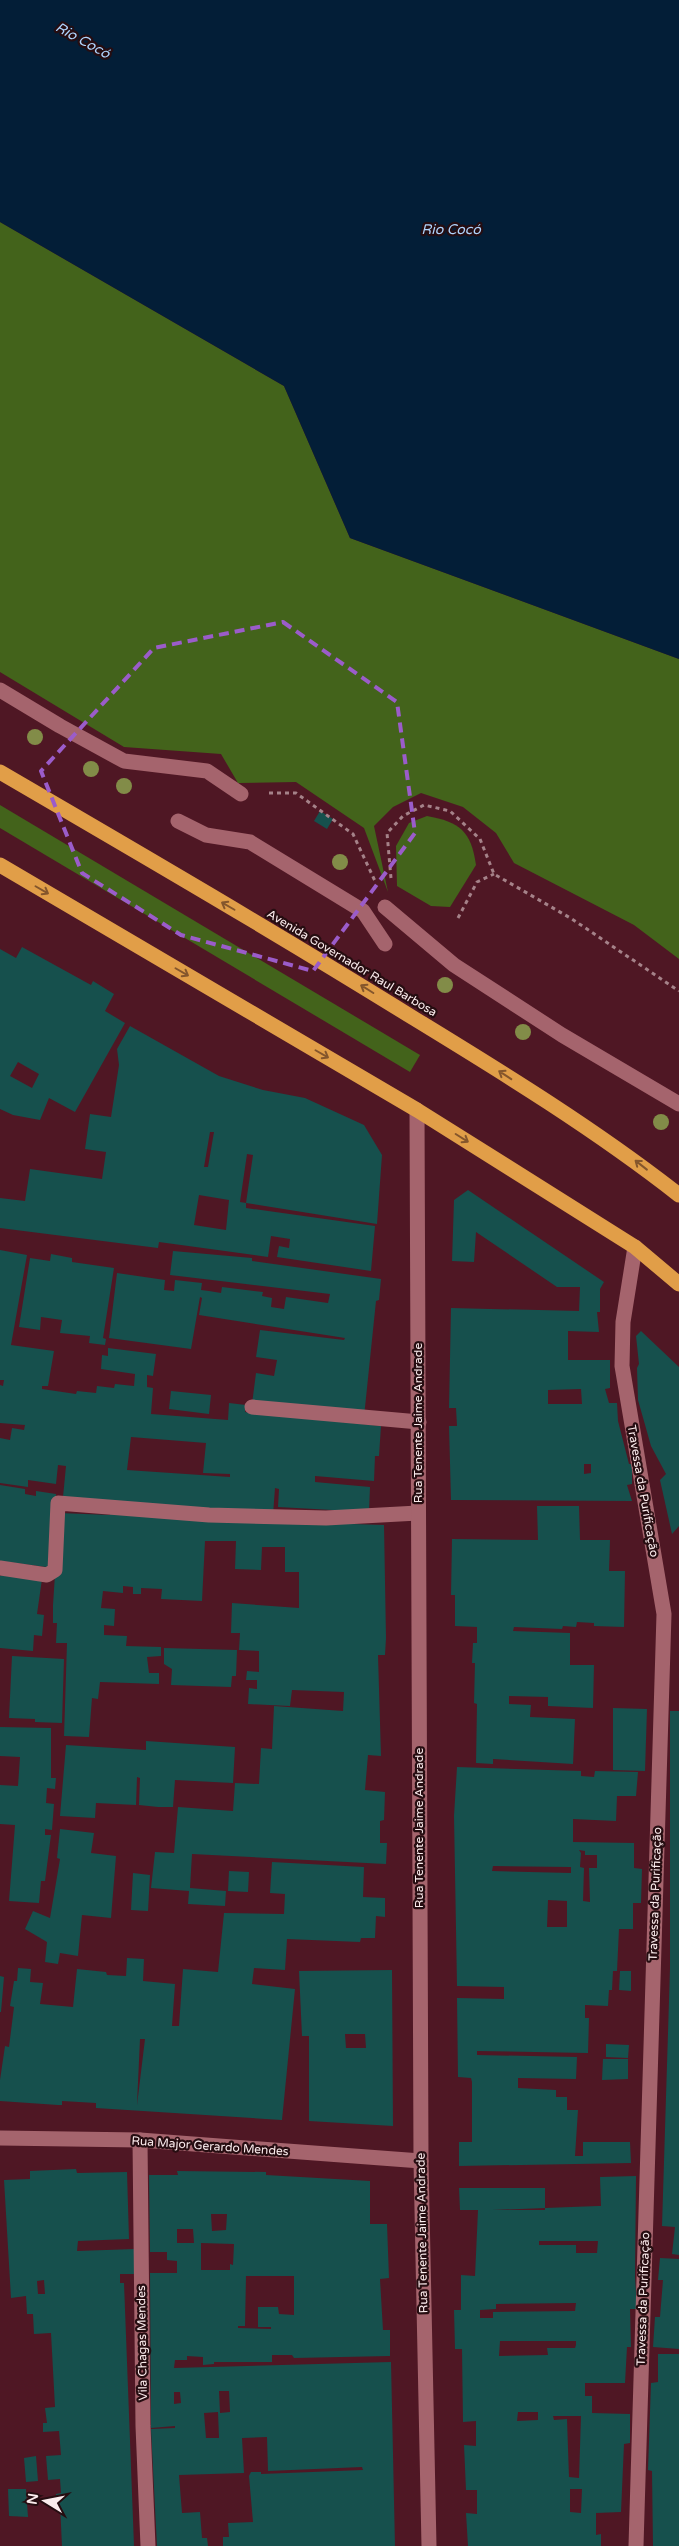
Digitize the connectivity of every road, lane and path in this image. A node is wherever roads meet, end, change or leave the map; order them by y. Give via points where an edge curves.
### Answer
1 (0, 690) edge
2 (0, 772) edge
3 (267, 793) dead end
4 (242, 794) dead end
5 (178, 821) dead end
6 (0, 865) edge
7 (494, 874) junction
8 (375, 883) dead end
9 (392, 886) dead end
10 (385, 906) dead end
11 (458, 918) dead end
12 (385, 944) dead end
13 (679, 991) edge
14 (679, 1104) edge
15 (417, 1110) junction
16 (679, 1195) edge
17 (635, 1247) junction
18 (679, 1284) edge
19 (252, 1407) dead end
20 (419, 1422) junction
21 (418, 1513) junction
22 (0, 1568) edge
23 (0, 2138) edge
24 (140, 2140) junction
25 (420, 2161) junction
26 (148, 2546) edge
27 (429, 2546) edge
28 (636, 2546) edge

1 - 4 street via 124,761 207,771
16 -> 2 highway, Avenida Governador Raul Barbosa via 630,1156 474,1055
3 - 8 path via 296,793 353,834
5 - 12 street via 206,835 250,842 363,911
6 -> 15 highway
7 - 9 path via 480,839 450,811 424,805 403,816 387,833
7 - 11 path via 477,882
7 - 13 path via 572,919
10 - 14 street via 454,965 562,1035
15 -> 17 highway
15 - 20 street, Rua Tenente Jaime Andrade
17 - 18 highway
17 - 28 street, Travessa da Purificação via 623,1322 622,1366 664,1614
19 - 20 street
20 - 21 street, Rua Tenente Jaime Andrade
21 - 22 street via 326,1518 209,1515 58,1503 55,1570 47,1575
21 - 25 street, Rua Tenente Jaime Andrade
23 - 24 street, Rua Major Gerardo Mendes
24 - 25 street, Rua Major Gerardo Mendes
24 - 26 street, Vila Chagas Mendes via 143,2426
25 - 27 street, Rua Tenente Jaime Andrade

